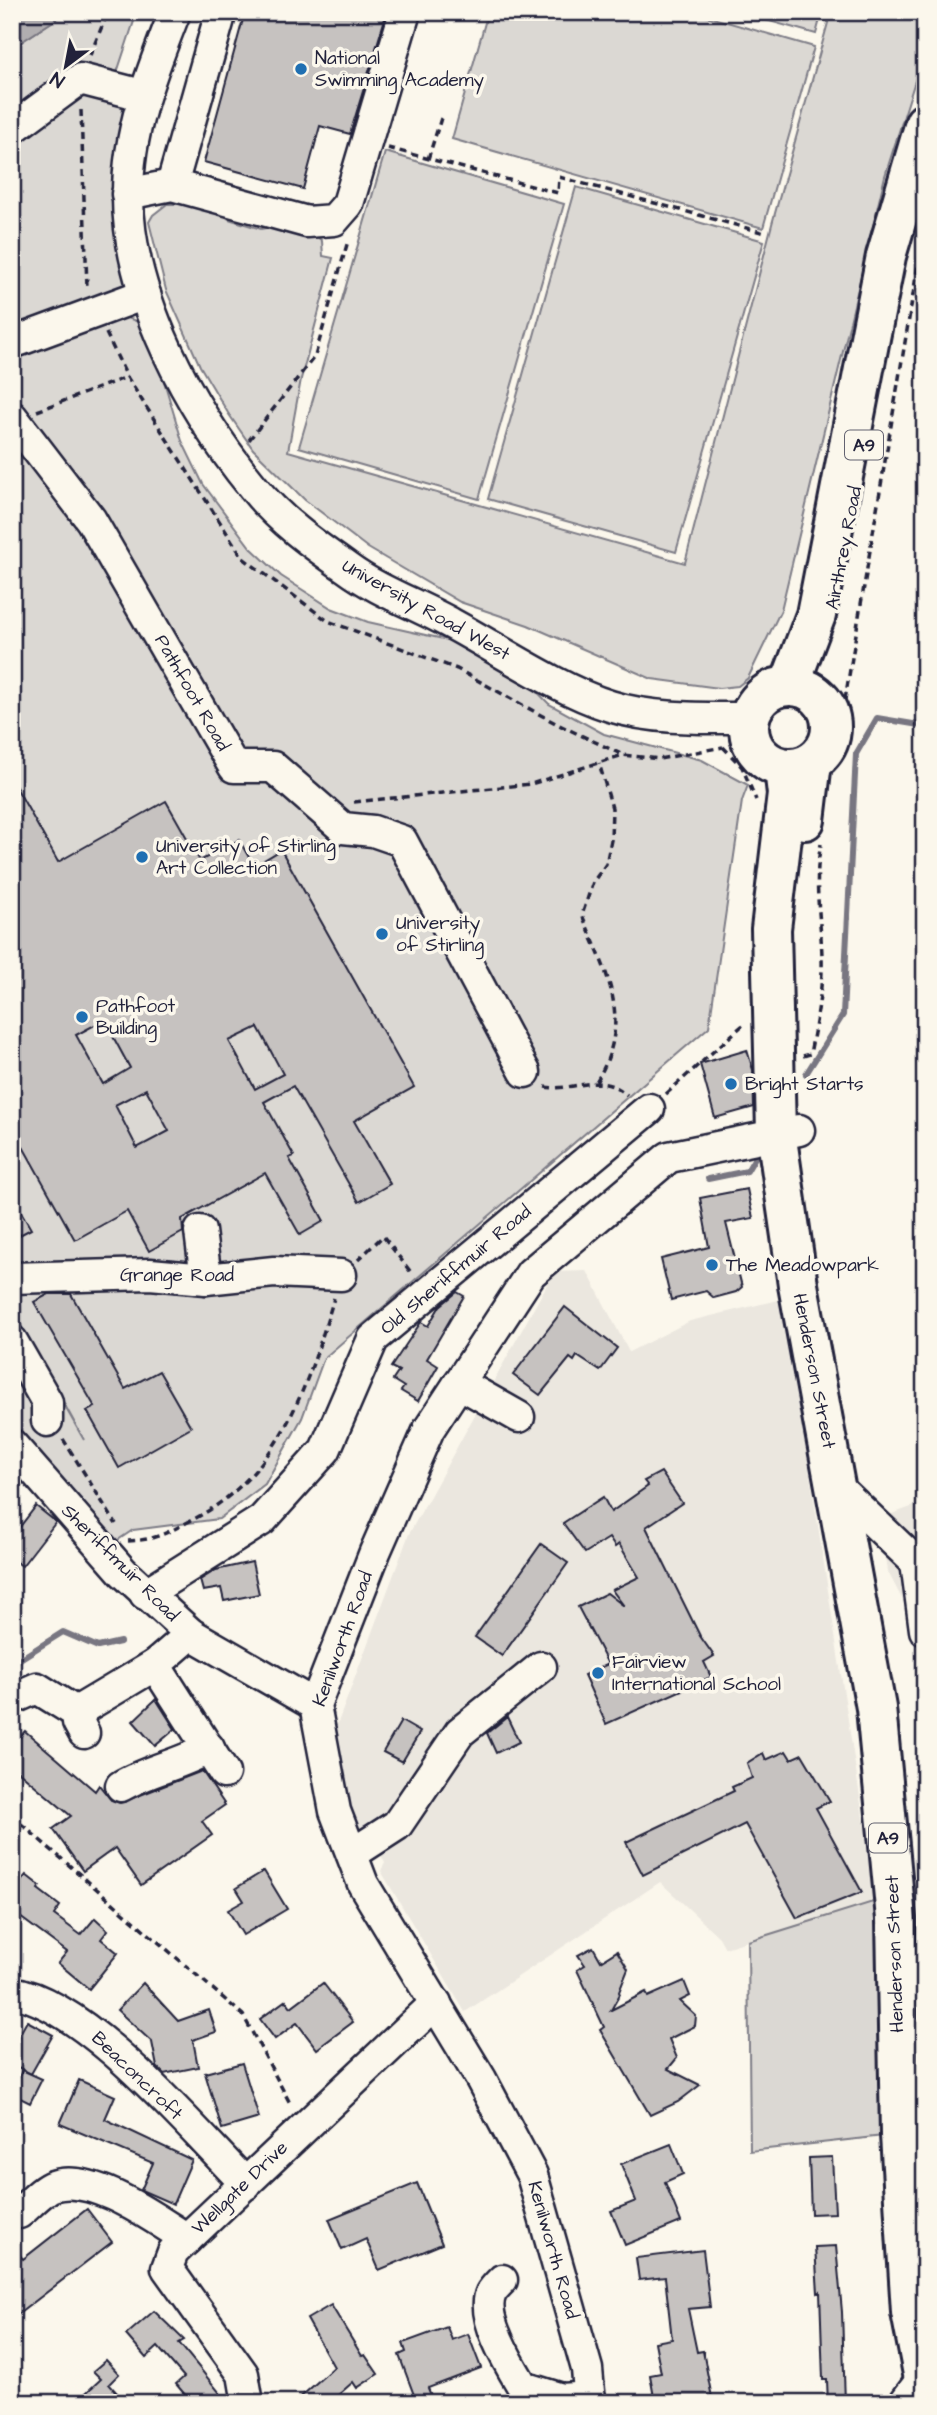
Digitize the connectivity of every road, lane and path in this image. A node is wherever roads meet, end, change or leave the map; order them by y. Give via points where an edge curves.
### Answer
1 (108, 12) edge
2 (175, 12) edge
3 (221, 12) edge
4 (405, 12) edge
5 (80, 79) junction
6 (142, 95) junction
7 (442, 114) dead end
8 (925, 123) edge
9 (12, 128) edge
10 (366, 142) junction
11 (428, 159) junction
12 (172, 185) junction
13 (127, 194) junction
14 (348, 204) junction
15 (765, 233) dead end
16 (922, 241) dead end
17 (145, 294) junction
18 (12, 343) edge
19 (127, 377) dead end
20 (13, 418) edge
21 (233, 460) junction
22 (802, 690) junction
23 (750, 718) junction
24 (723, 747) dead end
25 (811, 762) junction
26 (599, 763) junction
27 (320, 806) junction
28 (822, 841) dead end
29 (771, 1001) junction
30 (796, 1058) junction
31 (533, 1079) joint
32 (596, 1082) junction
33 (641, 1105) junction
34 (788, 1131) junction
35 (200, 1231) dead end
36 (341, 1275) junction
37 (12, 1278) edge
38 (206, 1279) junction
39 (427, 1294) junction
40 (12, 1341) edge
41 (460, 1383) junction
42 (519, 1418) dead end
43 (47, 1421) joint
44 (16, 1459) edge
45 (835, 1485) junction
46 (119, 1532) dead end
47 (920, 1566) edge
48 (123, 1572) junction
49 (145, 1594) junction
50 (925, 1630) edge
51 (191, 1634) junction
52 (155, 1665) junction
53 (541, 1667) dead end
54 (12, 1699) edge
55 (315, 1705) junction
56 (121, 1786) dead end
57 (12, 1816) edge
58 (352, 1854) junction
59 (12, 1992) edge
60 (436, 2003) junction
61 (309, 2122) junction
62 (246, 2184) junction
63 (19, 2213) dead end
64 (187, 2239) junction
65 (502, 2280) dead end
66 (917, 2388) edge
67 (590, 2400) edge
68 (248, 2403) edge

1 - 5 path
2 - 6 street, University Road West
3 - 12 street
4 - 10 street
5 - 6 street
5 - 9 street
6 - 13 street, University Road West
7 - 11 path
8 - 22 main road, Airthrey Road / A9 via 886,256
10 - 11 path
10 - 14 street
11 - 15 path via 558,193 559,177
12 - 13 street
12 - 14 street via 316,223 334,220
13 - 17 street, University Road West
14 - 21 path via 348,247 315,356
16 - 25 path
17 - 18 street
17 - 21 street, University Road West via 196,408
19 - 20 path
20 - 27 street, Pathfoot Road via 91,520 234,767 273,767
21 - 23 street, University Road West via 254,489 350,570 539,672 611,707 677,717
22 - 23 main road via 772,690 758,702
22 - 25 main road, A9 via 827,710 831,726 828,744
23 - 25 main road via 749,735 765,760
24 - 26 path via 659,759 623,755
25 - 29 main road, A9 via 787,794 771,929
25 - 30 main road, A9 via 796,923
26 - 27 path via 531,784
26 - 32 path via 612,808 611,840 606,864 593,882 582,915 605,964 616,1006 613,1044
27 - 31 street, Pathfoot Road via 344,828 402,841
28 - 30 path via 815,889 821,929 820,1003 810,1055
29 - 33 path
29 - 34 main road, A9
30 - 34 main road, A9
31 - 32 path via 558,1089
32 - 33 path via 621,1090
33 - 39 street, Old Sheriffmuir Road
34 - 41 street, Kenilworth Road via 669,1157 531,1273
34 - 45 main road, Henderson Street / A9 via 816,1265
35 - 38 street
36 - 38 street, Grange Road via 274,1272
36 - 39 path via 383,1236
36 - 48 path via 285,1431 251,1478 214,1509 153,1540 122,1541 132,1560
37 - 38 street, Grange Road via 150,1274
39 - 49 street, Old Sheriffmuir Road via 373,1339 325,1450 262,1520
40 - 43 street via 47,1402
41 - 42 street
41 - 55 street, Kenilworth Road via 429,1429
43 - 46 path via 112,1514
44 - 48 street, Sheriffmuir Road
45 - 47 street
45 - 66 main road, Henderson Street / A9 via 876,1708 896,1919 900,2134
47 - 50 street
48 - 49 street, Sheriffmuir Road
49 - 51 street, Sheriffmuir Road
51 - 52 street
51 - 55 street, Sheriffmuir Road
52 - 54 street via 83,1708 82,1723 37,1688
52 - 56 street via 216,1761 147,1771
53 - 58 street via 460,1732 397,1825
55 - 58 street, Kenilworth Road via 335,1811
57 - 61 path via 243,2015 293,2108
58 - 60 street, Kenilworth Road via 363,1884
59 - 62 street, Beaconcroft via 33,1996 97,2036
60 - 61 street, Wellgate Drive
60 - 67 street, Kenilworth Road via 532,2175 587,2369
61 - 62 street, Wellgate Drive
62 - 64 street, Wellgate Drive
63 - 64 street via 52,2186 79,2182 141,2210
64 - 68 street, Wellgate Drive via 173,2252 167,2268 243,2374
65 - 67 street via 490,2294 489,2314 505,2358 523,2387 562,2399

